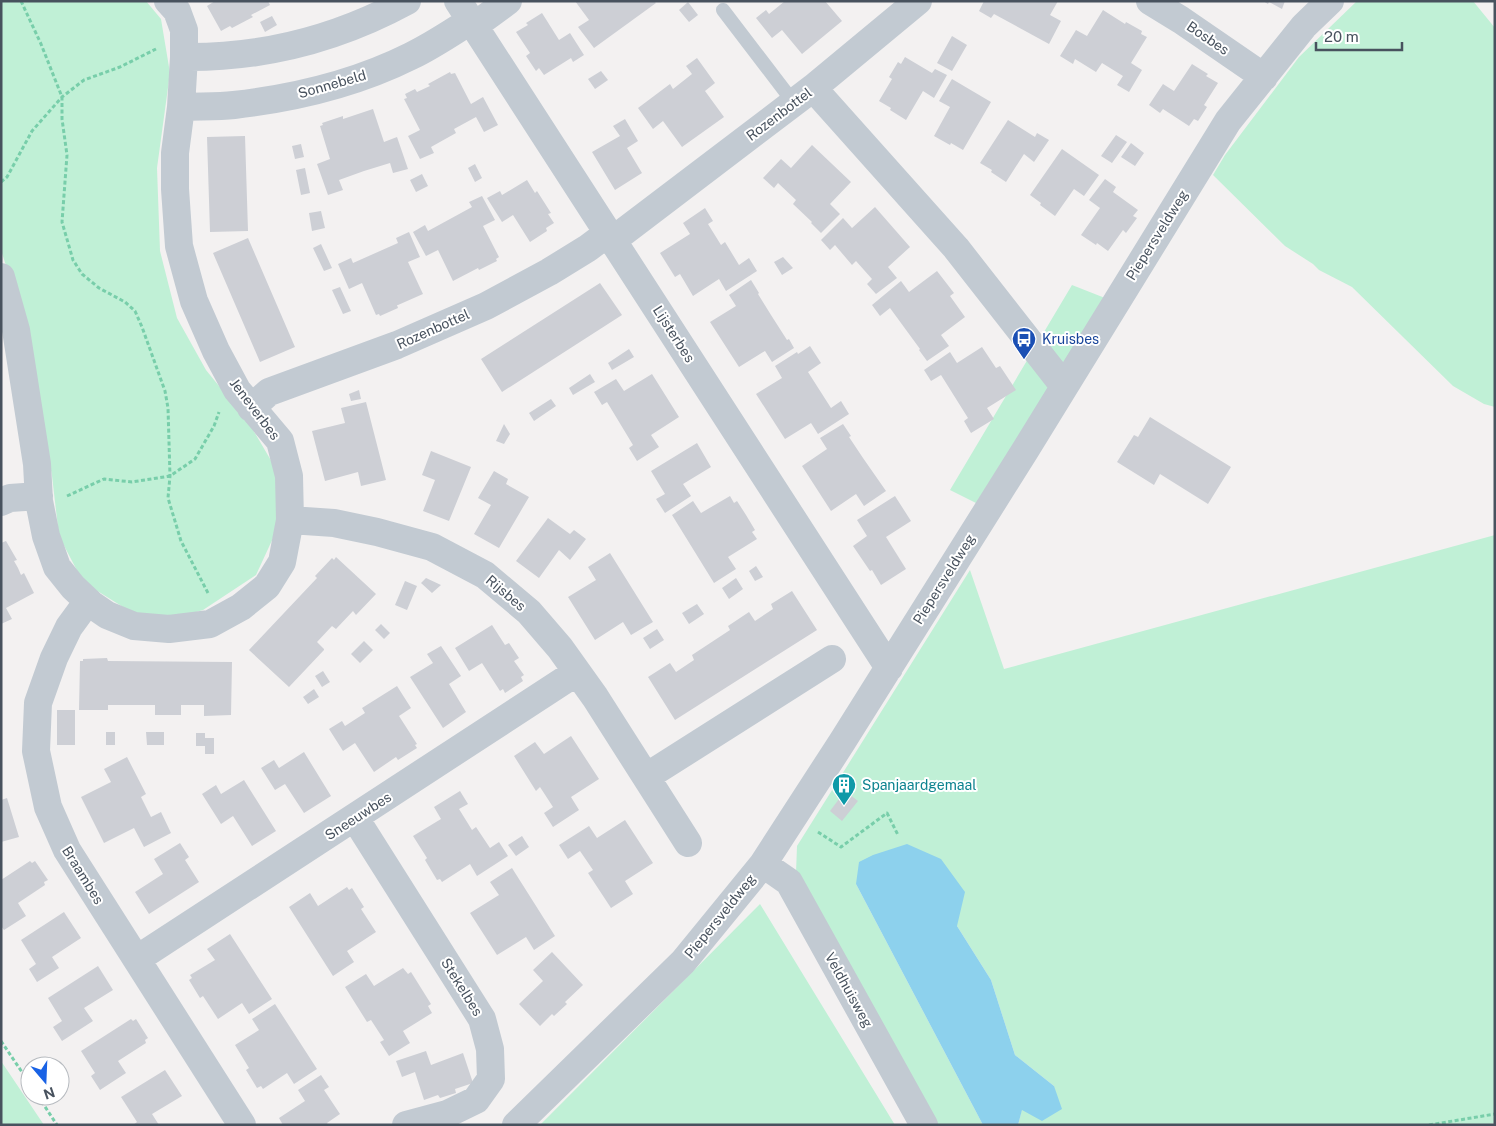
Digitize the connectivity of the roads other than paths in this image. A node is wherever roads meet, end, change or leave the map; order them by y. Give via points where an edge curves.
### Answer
1 (168, 1) edge
2 (407, 1) edge
3 (508, 1) edge
4 (918, 1) edge
5 (1150, 1) edge
6 (1330, 1) edge
7 (723, 10) dead end
8 (467, 16) edge
9 (184, 48) junction
10 (1264, 77) junction
11 (804, 95) junction
12 (181, 107) junction
13 (610, 237) junction
14 (3, 288) edge
15 (1064, 386) junction
16 (246, 401) junction
17 (39, 496) junction
18 (1, 502) edge
19 (290, 520) junction
20 (88, 601) junction
21 (832, 659) dead end
22 (889, 668) junction
23 (577, 672) junction
24 (646, 777) junction
25 (355, 818) junction
26 (688, 843) dead end
27 (763, 864) junction
28 (137, 959) junction
29 (242, 1125) edge
30 (406, 1125) edge
31 (516, 1125) edge
32 (924, 1125) edge

1 - 9 street, Jeneverbes via 177,12 184,30
2 - 9 street via 380,16 291,47 218,57
3 - 8 street, Sonnebeld
4 - 11 street, Rozenbottel
5 - 10 street, Bosbes
6 - 10 street, Piepersveldweg via 1304,26
7 - 11 lane
8 - 12 street, Sonnebeld via 442,39 410,57 318,90 232,105
8 - 13 street, Lijsterbes
9 - 12 street, Jeneverbes
10 - 15 street, Piepersveldweg via 1228,121
11 - 13 street, Rozenbottel
11 - 15 street via 956,248
12 - 16 street, Jeneverbes via 175,162 180,246 194,300 216,351
13 - 16 street, Rozenbottel via 486,306 398,345
13 - 22 street, Lijsterbes
14 - 17 street, Jeneverbes via 16,330 38,464
15 - 22 street, Piepersveldweg
16 - 19 street, Jeneverbes via 280,440 289,476
17 - 18 street via 10,498
17 - 20 street, Jeneverbes via 46,536 57,567
19 - 20 street, Jeneverbes via 282,562 267,586 242,606 210,624 169,630 134,626 107,615
19 - 23 street, Rijsbes via 334,523 377,532 432,548 485,575 529,612
20 - 28 street, Braambes via 69,626 38,703 36,750 48,807 67,850
21 - 24 street
22 - 27 street, Piepersveldweg
23 - 24 street, Rijsbes
23 - 25 street, Sneeuwbes
24 - 26 street, Rijsbes
25 - 28 street, Sneeuwbes
25 - 30 street, Stekelbes via 482,1018 490,1049 491,1079 476,1100 447,1114
27 - 31 street, Piepersveldweg via 683,962
27 - 32 street, Veldhuisweg via 789,882
28 - 29 street, Braambes

